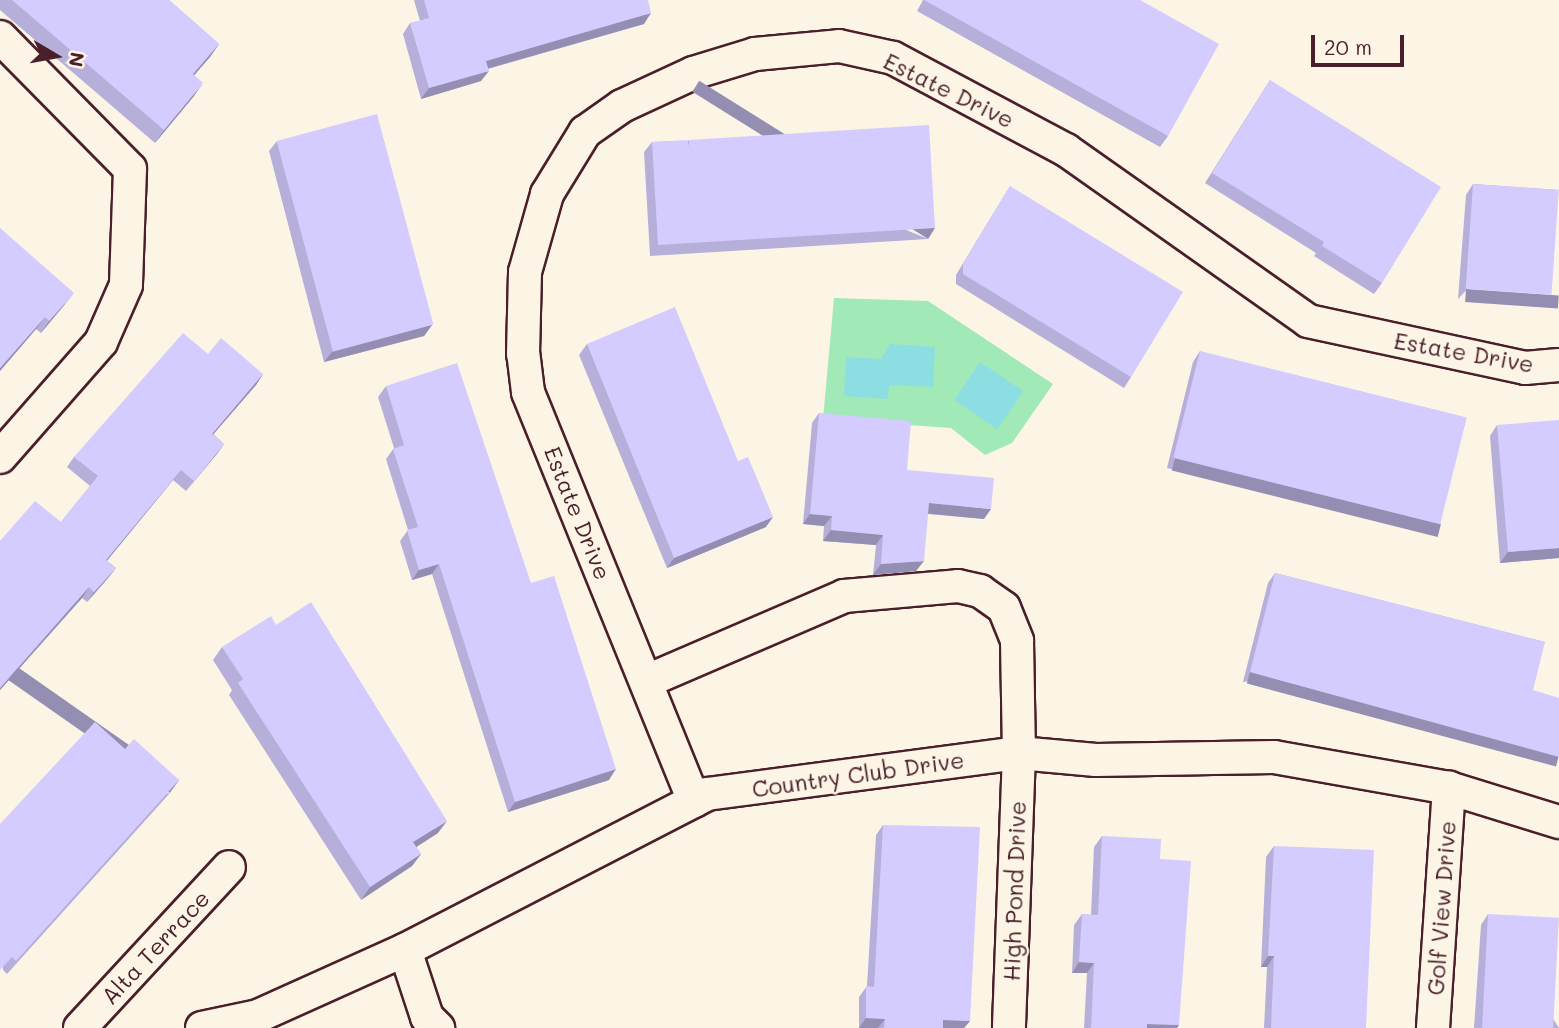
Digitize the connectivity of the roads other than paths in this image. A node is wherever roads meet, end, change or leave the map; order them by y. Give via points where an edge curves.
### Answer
1 (0, 37) edge
2 (1559, 365) edge
3 (0, 457) edge
4 (646, 681) junction
5 (1019, 753) junction
6 (1449, 788) junction
7 (694, 801) junction
8 (1559, 822) edge
9 (229, 867) dead end
10 (405, 950) junction
11 (80, 1028) edge
12 (202, 1028) edge
13 (438, 1028) edge
14 (1009, 1028) edge
15 (1433, 1028) edge

1 - 3 street via 130,169 126,285 101,342
2 - 4 street, Estate Drive via 1525,368 1308,321 1066,150 893,58 839,46 807,46 755,54 693,73 622,106 585,132 547,194 525,272 523,354 528,392
4 - 5 street via 844,596 958,586 980,591 1004,608 1017,641
4 - 7 street, Estate Drive
5 - 6 street, Country Club Drive via 1097,760 1274,757
5 - 7 street, Country Club Drive via 707,794
5 - 14 street, High Pond Drive
6 - 8 street, Country Club Drive
6 - 15 street, Golf View Drive
7 - 10 street, Country Club Drive
9 - 11 street, Alta Terrace
10 - 12 street, Country Club Drive via 258,1016
10 - 13 street via 427,1017

